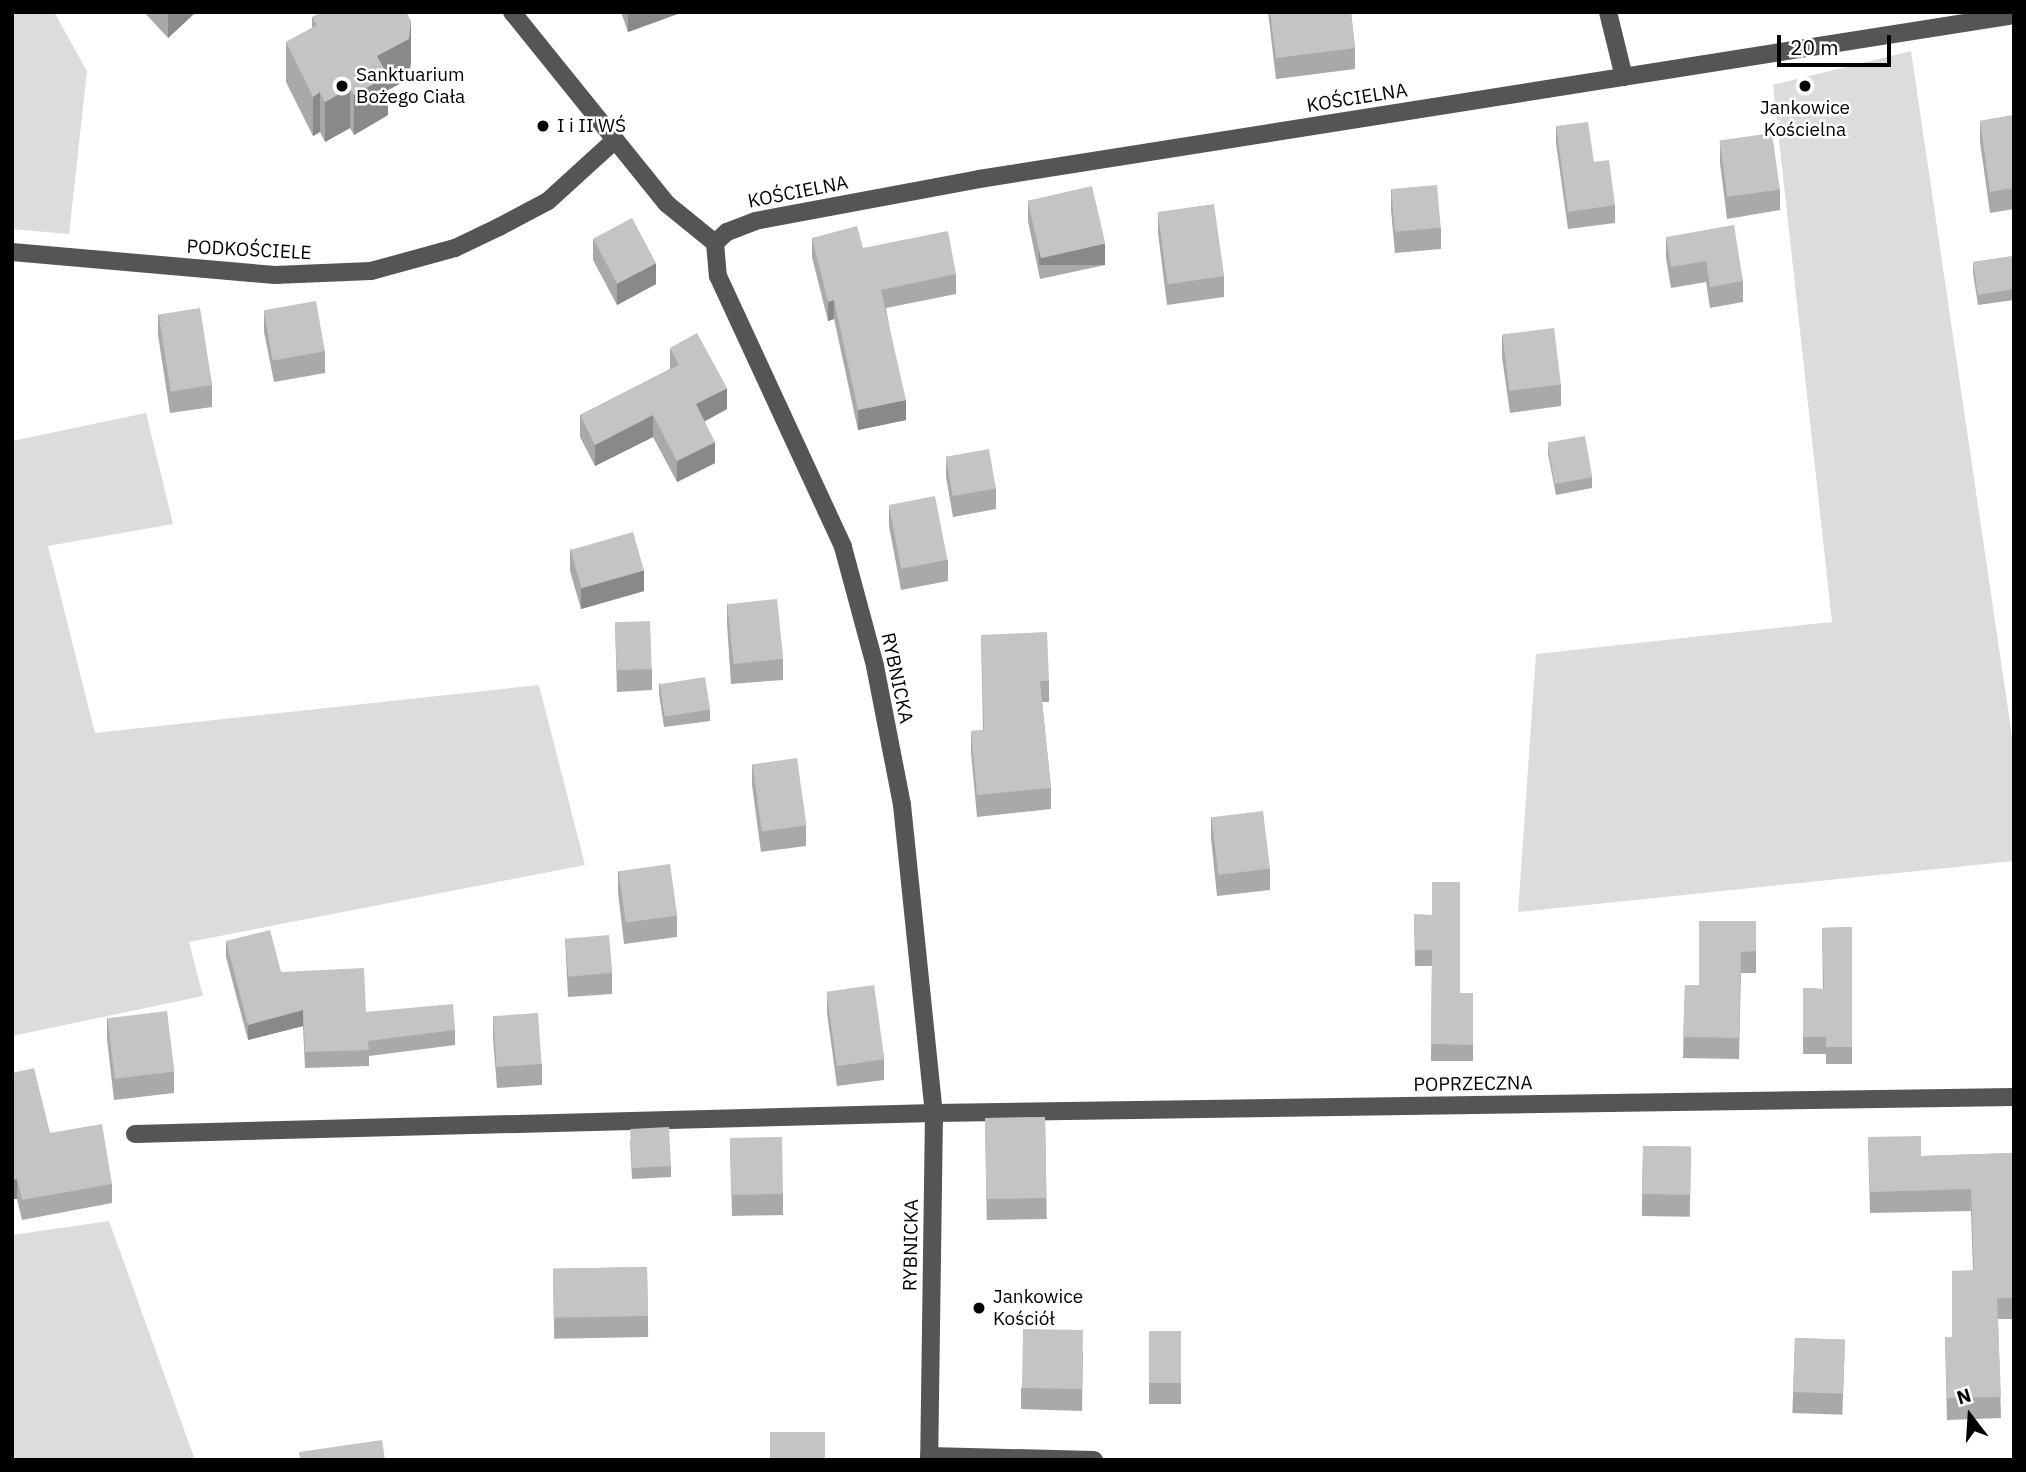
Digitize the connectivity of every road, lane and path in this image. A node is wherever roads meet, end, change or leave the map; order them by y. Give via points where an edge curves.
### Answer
1 (512, 12) edge
2 (1608, 12) edge
3 (2014, 15) edge
4 (1933, 19) edge
5 (1624, 77) junction
6 (615, 140) junction
7 (715, 243) junction
8 (12, 252) edge
9 (2014, 1097) edge
10 (934, 1113) junction
11 (135, 1134) dead end
12 (929, 1458) edge
13 (1094, 1460) edge

1 - 6 street
2 - 5 street
3 - 4 street, KOŚCIELNA
4 - 5 street, KOŚCIELNA
5 - 7 street, KOŚCIELNA via 979,179 755,221 727,232
6 - 7 street via 667,204
6 - 8 street, PODKOŚCIELE via 548,201 455,248 371,271 275,275
7 - 10 street, RYBNICKA via 718,276 843,547 875,666 902,805
9 - 10 street, POPRZECZNA
10 - 11 street, POPRZECZNA
10 - 12 street, RYBNICKA
12 - 13 street

